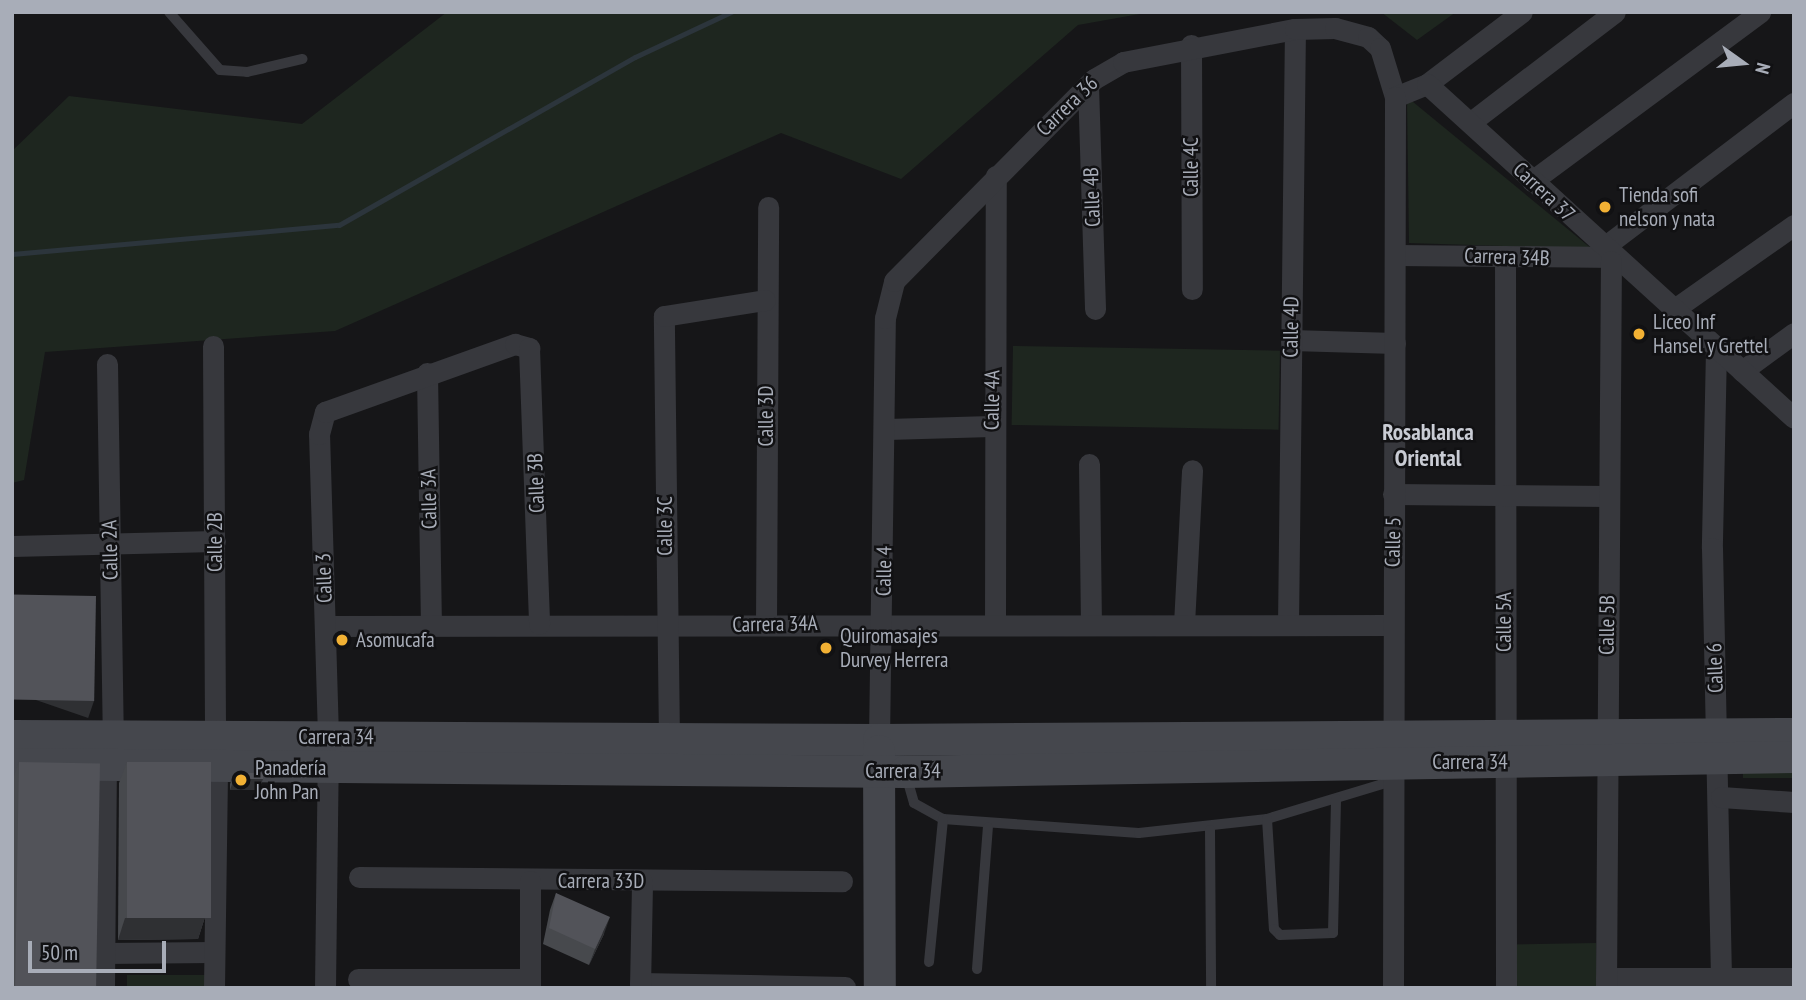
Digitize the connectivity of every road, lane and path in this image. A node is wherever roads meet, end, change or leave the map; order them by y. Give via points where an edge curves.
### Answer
1 (169, 12) edge
2 (1522, 12) edge
3 (1615, 12) edge
4 (1760, 12) edge
5 (1294, 29) junction
6 (1191, 45) junction
7 (302, 59) dead end
8 (1427, 84) junction
9 (1088, 85) junction
10 (1395, 97) junction
11 (1794, 103) edge
12 (1471, 122) junction
13 (996, 176) junction
14 (1532, 181) junction
15 (768, 207) dead end
16 (1794, 225) edge
17 (1396, 255) junction
18 (1610, 255) junction
19 (1506, 256) junction
20 (894, 281) joint
21 (1192, 289) dead end
22 (765, 300) junction
23 (1094, 309) dead end
24 (1673, 310) junction
25 (1794, 333) edge
26 (1291, 340) junction
27 (1395, 343) junction
28 (213, 346) dead end
29 (1716, 349) junction
30 (107, 364) dead end
31 (1742, 371) junction
32 (427, 373) junction
33 (1794, 418) edge
34 (991, 426) junction
35 (887, 429) junction
36 (1089, 464) dead end
37 (1192, 470) dead end
38 (1393, 494) junction
39 (1505, 496) junction
40 (1609, 496) junction
41 (215, 541) junction
42 (110, 542) junction
43 (12, 546) edge
44 (883, 622) junction
45 (431, 624) junction
46 (539, 624) junction
47 (1091, 624) junction
48 (1184, 624) junction
49 (666, 625) junction
50 (766, 625) junction
51 (995, 625) junction
52 (1288, 625) junction
53 (1392, 625) junction
54 (326, 626) junction
55 (1794, 734) edge
56 (12, 736) edge
57 (669, 740) junction
58 (879, 740) junction
59 (1504, 748) junction
60 (1718, 749) junction
61 (110, 750) junction
62 (327, 751) junction
63 (1605, 751) junction
64 (216, 752) junction
65 (1794, 757) edge
66 (1393, 759) junction
67 (12, 764) edge
68 (892, 772) junction
69 (1721, 797) junction
70 (1336, 799) junction
71 (1794, 802) edge
72 (943, 819) junction
73 (1267, 819) junction
74 (988, 827) junction
75 (1210, 830) junction
76 (359, 877) dead end
77 (530, 881) junction
78 (642, 881) junction
79 (842, 881) dead end
80 (214, 952) junction
81 (104, 953) junction
82 (929, 962) dead end
83 (977, 969) dead end
84 (1794, 978) edge
85 (358, 979) dead end
86 (1606, 983) edge
87 (1721, 983) edge
88 (530, 984) edge
89 (640, 985) edge
90 (845, 987) edge
91 (104, 988) edge
92 (214, 988) edge
93 (325, 988) edge
94 (880, 988) edge
95 (1211, 988) edge
96 (1392, 988) edge
97 (1506, 988) edge

1 - 7 lane via 220,70 247,72
2 - 8 street
3 - 12 street
4 - 14 street
5 - 6 street, Carrera 36
5 - 10 street via 1335,28 1368,37 1380,48
5 - 26 street, Calle 4D
6 - 9 street, Carrera 36 via 1123,62
6 - 21 street, Calle 4C
8 - 10 street
8 - 12 street, Carrera 37
9 - 13 street, Carrera 36
9 - 23 street, Calle 4B
10 - 17 street, Calle 5
11 - 18 street
12 - 14 street, Carrera 37
13 - 20 street, Carrera 36
13 - 34 street, Calle 4A
14 - 18 street, Carrera 37
15 - 22 street, Calle 3D
16 - 24 street
17 - 19 street, Carrera 34B
17 - 27 street, Calle 5
18 - 19 street, Carrera 34B
18 - 24 street, Carrera 37
18 - 40 street, Calle 5B
19 - 39 street, Calle 5A
20 - 35 street, Calle 4 via 886,318
22 - 49 street, Calle 3C via 666,312
22 - 50 street, Calle 3D
24 - 29 street, Carrera 37
25 - 31 street
26 - 27 street
26 - 52 street, Calle 4D
27 - 38 street, Calle 5
28 - 41 street, Calle 2B
29 - 31 street, Carrera 37
29 - 60 street, Calle 6
30 - 42 street, Calle 2A
31 - 33 street, Carrera 37
32 - 45 street, Calle 3A
32 - 46 street, Calle 3B via 524,346 532,352
32 - 54 street, Calle 3 via 325,412 320,421
34 - 35 street
34 - 51 street, Calle 4A
35 - 44 street, Calle 4
36 - 47 street
37 - 48 street
38 - 39 street
38 - 53 street, Calle 5
39 - 40 street
39 - 59 street, Calle 5A
40 - 63 street, Calle 5B
41 - 42 street
41 - 64 street, Calle 2B
42 - 43 street
42 - 61 street, Calle 2A
44 - 50 street, Carrera 34A
44 - 51 street, Carrera 34A
44 - 58 street, Calle 4
45 - 46 street, Carrera 34A
45 - 54 street, Carrera 34A
46 - 49 street, Carrera 34A
47 - 48 street, Carrera 34A
47 - 51 street, Carrera 34A
48 - 52 street, Carrera 34A
49 - 50 street, Carrera 34A
49 - 57 street, Calle 3C
52 - 53 street, Carrera 34A
53 - 66 street, Calle 5
54 - 62 street, Calle 3
55 - 60 street, Carrera 34
56 - 61 street, Carrera 34
57 - 58 street, Carrera 34
57 - 62 street, Carrera 34
58 - 66 street, Carrera 34
58 - 68 street, Calle 4
59 - 63 street, Carrera 34
59 - 66 street, Carrera 34
59 - 97 street, Calle 5A
60 - 63 street, Carrera 34
60 - 65 street, Carrera 34
60 - 69 street, Calle 6
61 - 64 street, Carrera 34
61 - 67 street, Carrera 34
61 - 81 street, Calle 2A
62 - 64 street, Carrera 34
62 - 68 street, Carrera 34
62 - 93 street, Calle 3
63 - 86 street, Calle 5B
64 - 80 street, Calle 2B
66 - 68 street, Carrera 34
66 - 70 lane
66 - 96 street, Calle 5
68 - 72 lane via 914,803
68 - 94 street, Calle 4
69 - 71 street
69 - 87 street, Calle 6
70 - 73 lane
70 - 73 lane via 1333,933 1280,935 1274,929
72 - 74 lane
72 - 82 lane
73 - 75 lane
74 - 75 lane
74 - 83 lane
75 - 95 lane
76 - 77 street, Carrera 33D
77 - 78 street, Carrera 33D
77 - 88 street
78 - 79 street, Carrera 33D
78 - 89 street
80 - 81 street
80 - 92 street, Calle 2B
81 - 91 street, Calle 2A
84 - 87 street
85 - 88 street
86 - 87 street
89 - 90 street

